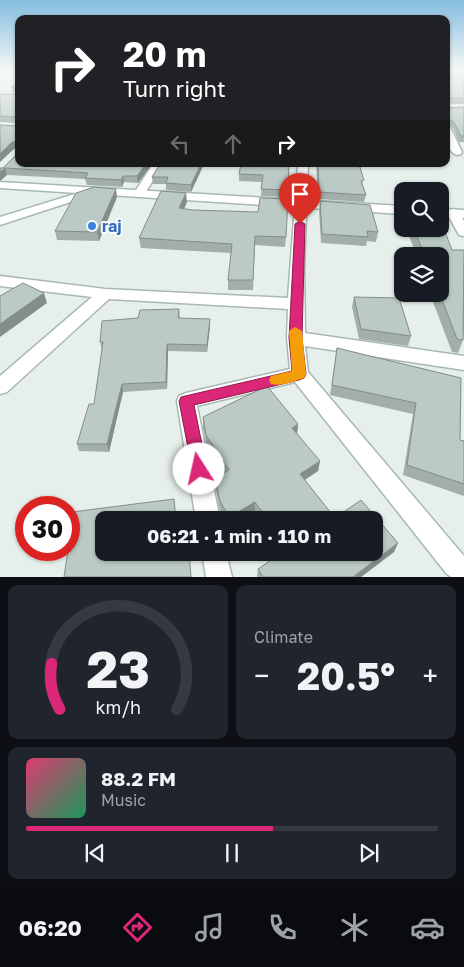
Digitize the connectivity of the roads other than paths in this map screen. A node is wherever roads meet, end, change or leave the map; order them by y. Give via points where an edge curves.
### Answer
1 (450, 138) edge
2 (456, 152) edge
3 (156, 167) edge
4 (303, 167) edge
5 (0, 185) edge
6 (95, 191) junction
7 (140, 193) junction
8 (301, 204) junction
9 (394, 210) edge
10 (459, 214) edge
11 (0, 221) edge
12 (464, 232) edge
13 (0, 282) edge
14 (105, 294) junction
15 (296, 304) junction
16 (295, 338) junction
17 (464, 363) edge
18 (299, 374) junction
19 (0, 387) edge
20 (206, 511) edge
21 (216, 561) edge
22 (464, 572) edge
23 (219, 577) edge

1 - 2 street
3 - 7 street
4 - 8 street
5 - 6 street
6 - 7 street
6 - 11 street
7 - 8 street
8 - 9 street
8 - 15 street
10 - 12 street
13 - 14 street
14 - 15 street
14 - 19 street
15 - 16 street
16 - 17 street
16 - 18 street
18 - 20 street via 186,401
18 - 22 street
21 - 23 street

